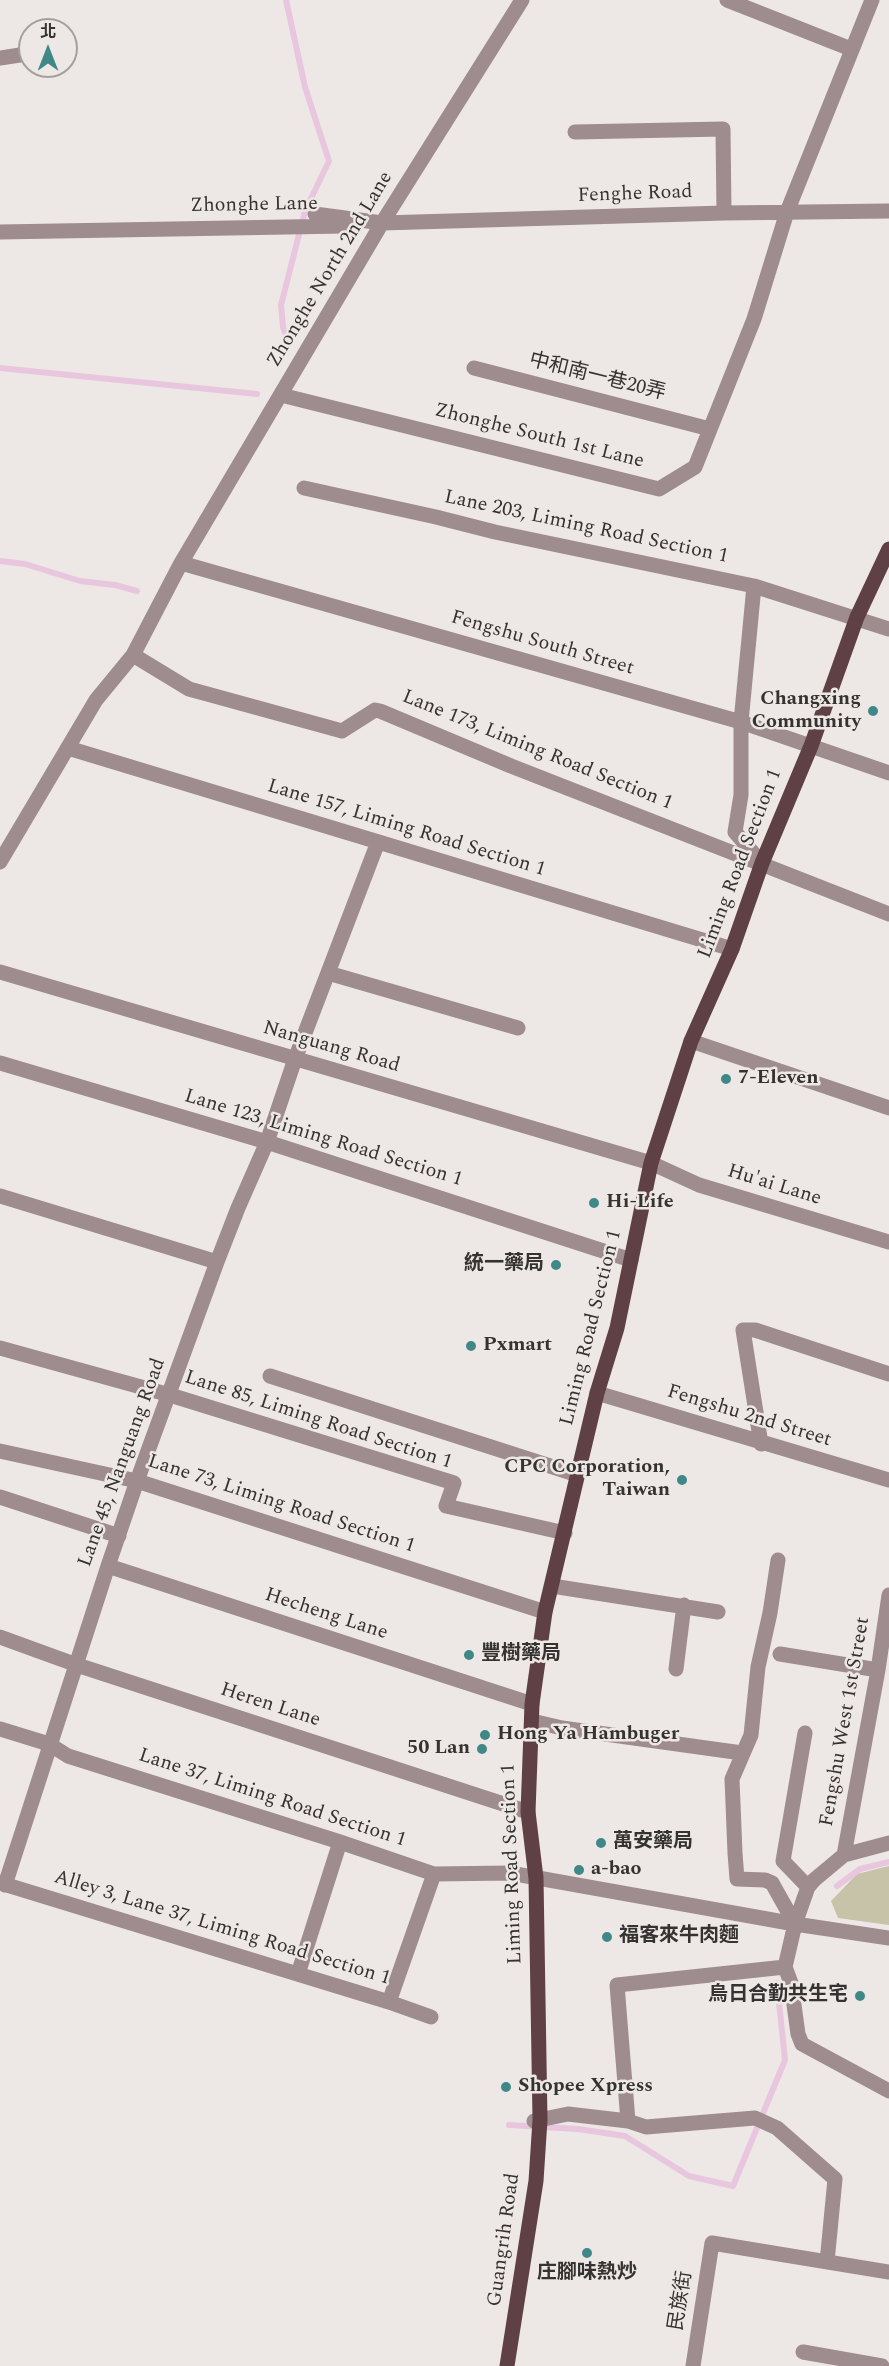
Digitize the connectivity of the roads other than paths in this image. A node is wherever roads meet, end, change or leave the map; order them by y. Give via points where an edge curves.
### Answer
1 (522, 0) edge
2 (727, 0) edge
3 (872, 0) edge
4 (851, 49) junction
5 (18, 55) edge
6 (0, 58) edge
7 (575, 132) dead end
8 (889, 211) edge
9 (786, 212) junction
10 (724, 213) junction
11 (315, 214) dead end
12 (379, 224) junction
13 (0, 232) edge
14 (474, 368) dead end
15 (280, 395) junction
16 (710, 429) junction
17 (304, 488) dead end
18 (889, 549) edge
19 (181, 563) junction
20 (754, 586) junction
21 (857, 617) junction
22 (889, 629) edge
23 (133, 655) junction
24 (741, 723) junction
25 (811, 746) junction
26 (68, 748) junction
27 (889, 773) edge
28 (378, 842) junction
29 (0, 862) edge
30 (762, 863) junction
31 (889, 914) edge
32 (732, 949) junction
33 (0, 972) edge
34 (328, 973) junction
35 (518, 1028) dead end
36 (691, 1041) junction
37 (295, 1059) junction
38 (0, 1063) edge
39 (889, 1108) edge
40 (267, 1142) junction
41 (651, 1162) junction
42 (0, 1196) edge
43 (889, 1242) edge
44 (631, 1260) junction
45 (217, 1262) junction
46 (0, 1348) edge
47 (889, 1374) edge
48 (270, 1376) dead end
49 (597, 1393) junction
50 (170, 1395) junction
51 (761, 1444) junction
52 (0, 1451) edge
53 (578, 1475) junction
54 (889, 1480) edge
55 (137, 1481) junction
56 (0, 1497) edge
57 (565, 1533) junction
58 (119, 1536) junction
59 (778, 1560) dead end
60 (108, 1566) junction
61 (552, 1586) junction
62 (889, 1595) edge
63 (684, 1605) junction
64 (545, 1612) junction
65 (718, 1612) dead end
66 (0, 1637) edge
67 (780, 1654) dead end
68 (77, 1665) junction
69 (676, 1668) dead end
70 (878, 1670) junction
71 (532, 1704) junction
72 (531, 1720) junction
73 (0, 1729) edge
74 (805, 1733) dead end
75 (49, 1744) junction
76 (742, 1753) junction
77 (528, 1812) junction
78 (340, 1842) junction
79 (889, 1843) edge
80 (844, 1855) junction
81 (434, 1874) junction
82 (536, 1878) junction
83 (2, 1884) edge
84 (808, 1887) junction
85 (795, 1924) junction
86 (889, 1938) edge
87 (785, 1967) junction
88 (298, 1974) junction
89 (389, 2002) junction
90 (431, 2017) dead end
91 (889, 2091) edge
92 (537, 2120) junction
93 (628, 2121) junction
94 (827, 2262) junction
95 (889, 2271) edge
96 (803, 2352) dead end
97 (507, 2366) edge
98 (693, 2366) edge
99 (882, 2366) edge

1 - 12 street, Zhonghe North 2nd Lane
2 - 4 street
3 - 4 street, Zhonghe South 1st Lane
4 - 9 street, Zhonghe South 1st Lane
5 - 6 street
7 - 10 street via 723,129
8 - 9 street, Fenghe Road
9 - 10 street, Fenghe Road
9 - 16 street, Zhonghe South 1st Lane via 753,319
10 - 12 street, Fenghe Road
11 - 12 street, Zhonghe Lane
12 - 13 street, Zhonghe Lane
12 - 15 street, Zhonghe North 2nd Lane
14 - 16 street, 中和南一巷20弄
15 - 16 street, Zhonghe South 1st Lane via 658,489 695,467
15 - 19 street, Zhonghe North 2nd Lane
17 - 20 street, Lane 203, Liming Road Section 1
18 - 21 main road, Liming Road Section 1
19 - 23 street, Zhonghe North 2nd Lane
19 - 24 street, Fengshu South Street
20 - 21 street, Lane 203, Liming Road Section 1
20 - 24 street
21 - 22 street, Lane 203, Liming Road Section 1
21 - 25 main road, Liming Road Section 1
23 - 26 street, Zhonghe North 2nd Lane via 96,700
23 - 30 street, Lane 173, Liming Road Section 1 via 189,689 342,731 375,710 380,711
24 - 25 street, Fengshu South Street
24 - 30 street via 741,795 735,832
25 - 27 street, Fengshu South Street
25 - 30 main road, Liming Road Section 1
26 - 28 street, Lane 157, Liming Road Section 1
26 - 29 street, Zhonghe North 2nd Lane
28 - 32 street, Lane 157, Liming Road Section 1
28 - 34 street, Lane 45, Nanguang Road
30 - 31 street, Lane 173, Liming Road Section 1
30 - 32 main road, Liming Road Section 1
32 - 36 main road, Liming Road Section 1
33 - 37 street, Nanguang Road
34 - 35 street
34 - 37 street, Lane 45, Nanguang Road
36 - 39 street
36 - 41 main road, Liming Road Section 1
37 - 40 street, Lane 45, Nanguang Road
37 - 41 street, Nanguang Road
38 - 40 street, Lane 123, Liming Road Section 1
40 - 44 street, Lane 123, Liming Road Section 1
40 - 45 street, Lane 45, Nanguang Road
41 - 43 street, Hu'ai Lane via 699,1185
41 - 44 main road, Liming Road Section 1
42 - 45 street
44 - 49 main road, Liming Road Section 1 via 617,1328
45 - 50 street, Lane 45, Nanguang Road
46 - 50 street, Lane 85, Liming Road Section 1
47 - 51 street via 755,1330 743,1330
48 - 53 street
49 - 51 street, Fengshu 2nd Street
49 - 53 main road, Liming Road Section 1
50 - 55 street, Lane 45, Nanguang Road
50 - 57 street, Lane 85, Liming Road Section 1 via 454,1483 446,1506
51 - 54 street, Fengshu 2nd Street
52 - 55 street, Lane 73, Liming Road Section 1
53 - 57 main road, Liming Road Section 1
55 - 58 street, Lane 45, Nanguang Road
55 - 64 street, Lane 73, Liming Road Section 1
56 - 58 street
57 - 61 main road, Liming Road Section 1
58 - 60 street, Lane 45, Nanguang Road
59 - 76 street via 758,1667 751,1735
60 - 68 street, Lane 45, Nanguang Road
60 - 71 street, Hecheng Lane
61 - 63 street
61 - 64 main road, Liming Road Section 1
62 - 70 street, Fengshu West 1st Street
63 - 65 street
63 - 69 street
64 - 71 main road, Liming Road Section 1
66 - 68 street, Heren Lane
67 - 70 street
68 - 75 street, Lane 45, Nanguang Road
68 - 77 street, Heren Lane
70 - 80 street, Fengshu West 1st Street
71 - 72 main road, Liming Road Section 1
72 - 76 street via 562,1728
72 - 77 main road, Liming Road Section 1
73 - 75 street, Lane 37, Liming Road Section 1
74 - 84 street via 783,1861
75 - 78 street, Lane 37, Liming Road Section 1 via 68,1756
75 - 83 street, Lane 45, Nanguang Road
76 - 85 street via 732,1779 737,1879 772,1883
77 - 82 main road, Liming Road Section 1
78 - 81 street, Lane 37, Liming Road Section 1
78 - 88 street
79 - 80 street
80 - 84 street
81 - 82 street, Lane 37, Liming Road Section 1 via 510,1873
81 - 89 street
82 - 85 street, Lane 37, Liming Road Section 1
82 - 92 main road, Liming Road Section 1
83 - 88 street, Alley 3, Lane 37, Liming Road Section 1
84 - 85 street
85 - 86 street, Lane 37, Liming Road Section 1
85 - 87 street
87 - 91 street via 802,2044
87 - 93 street via 617,1985
88 - 89 street, Alley 3, Lane 37, Liming Road Section 1
89 - 90 street, Alley 3, Lane 37, Liming Road Section 1
92 - 93 street via 568,2114
92 - 97 main road, Guangrih Road via 536,2181
93 - 94 street via 646,2127 755,2118 777,2128 835,2179
94 - 95 street
94 - 98 street, 民族街 via 712,2243
96 - 99 street

